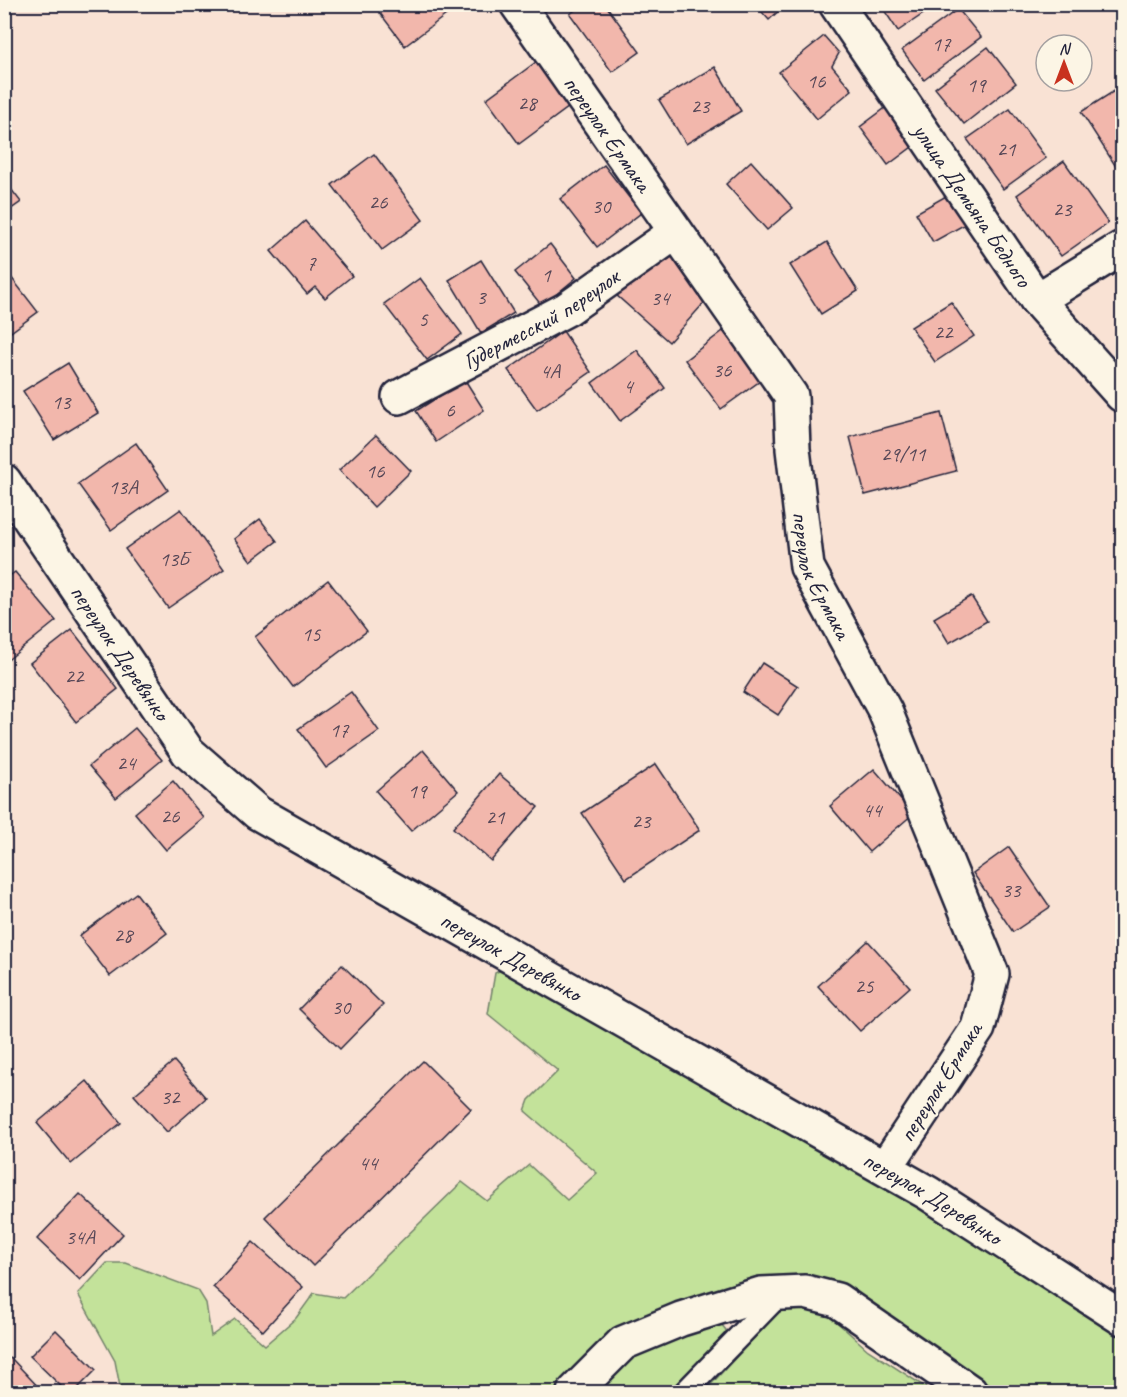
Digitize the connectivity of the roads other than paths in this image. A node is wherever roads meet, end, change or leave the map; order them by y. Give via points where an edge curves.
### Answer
1 (517, 4) edge
2 (836, 4) edge
3 (676, 232) junction
4 (1122, 248) edge
5 (1037, 300) junction
6 (1122, 395) edge
7 (399, 398) dead end
8 (4, 481) edge
9 (885, 1168) junction
10 (781, 1293) junction
11 (1122, 1318) edge
12 (574, 1392) edge
13 (684, 1392) edge
14 (970, 1392) edge

1 - 3 street, переулок Ермака
2 - 5 street, улица Демьяна Бедного
3 - 7 street, Гудермесский переулок via 567,309
3 - 9 street, переулок Ермака via 790,396 807,567 885,711 992,974 978,1028
4 - 5 street
5 - 6 street, улица Демьяна Бедного
8 - 9 street, переулок Деревянко via 188,752 258,813
9 - 11 street, переулок Деревянко
10 - 12 street via 760,1294 681,1319 623,1343
10 - 13 lane
10 - 14 street via 805,1292 837,1300

